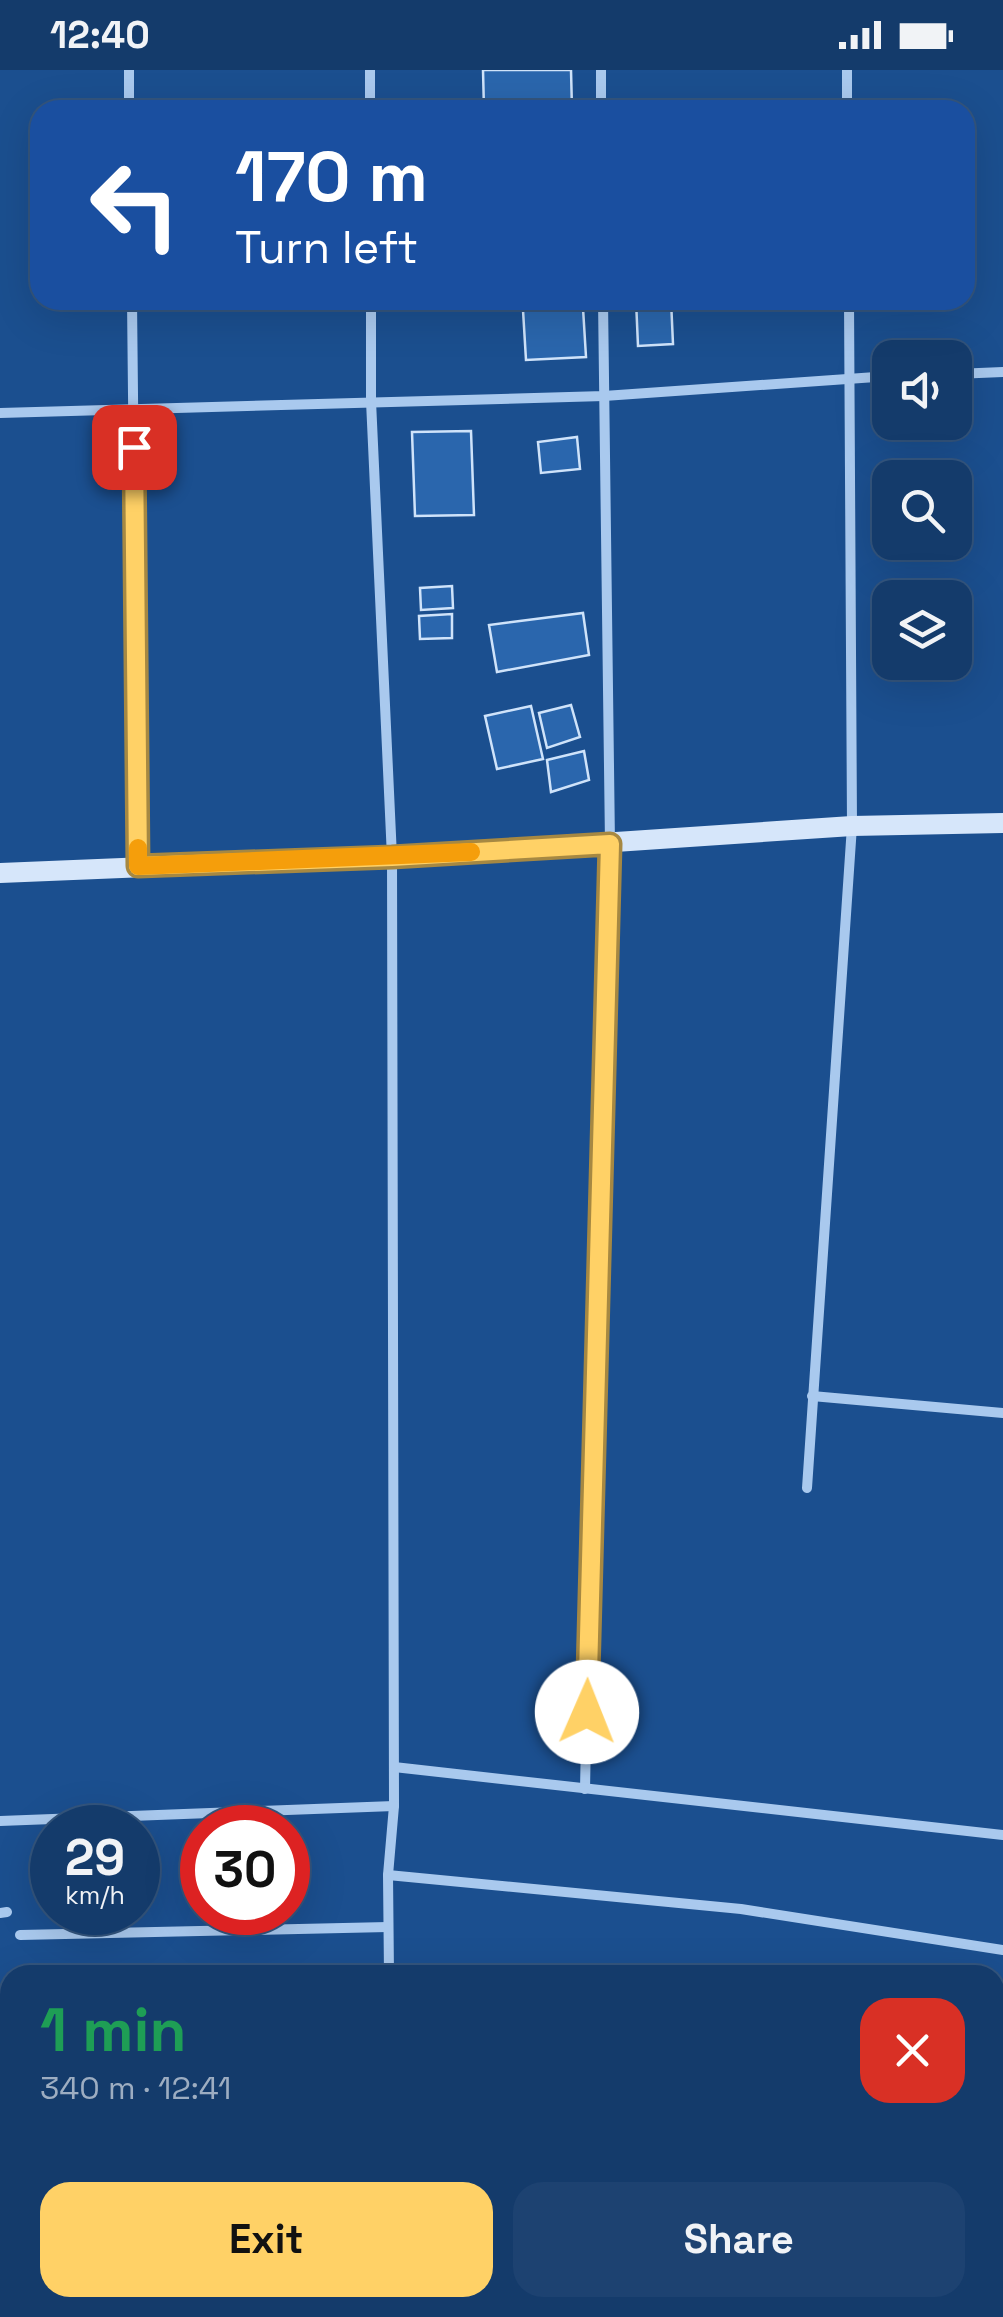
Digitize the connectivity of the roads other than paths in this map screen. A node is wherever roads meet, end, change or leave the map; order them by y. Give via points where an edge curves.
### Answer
1 (129, 70) edge
2 (370, 70) edge
3 (601, 70) edge
4 (847, 70) edge
5 (129, 100) edge
6 (370, 100) edge
7 (601, 100) edge
8 (847, 100) edge
9 (132, 310) edge
10 (371, 310) edge
11 (603, 310) edge
12 (849, 310) edge
13 (1003, 372) edge
14 (972, 373) edge
15 (872, 376) edge
16 (849, 377) junction
17 (604, 396) junction
18 (371, 401) junction
19 (133, 409) junction
20 (0, 414) edge
21 (1003, 824) edge
22 (852, 826) junction
23 (610, 844) junction
24 (392, 857) junction
25 (138, 866) junction
26 (0, 873) edge
27 (812, 1396) junction
28 (1003, 1413) edge
29 (807, 1488) dead end
30 (394, 1767) junction
31 (585, 1789) junction
32 (394, 1806) junction
33 (0, 1821) edge
34 (1003, 1835) edge
35 (388, 1875) junction
36 (388, 1926) junction
37 (20, 1935) dead end
38 (1003, 1950) edge
39 (389, 1965) edge

1 - 5 street
2 - 6 street
3 - 7 street
4 - 8 street
9 - 19 street
10 - 18 street
11 - 17 street
12 - 16 street
13 - 14 street
15 - 16 street
16 - 17 street
16 - 22 street
17 - 18 street
17 - 23 street
18 - 19 street
18 - 24 street
19 - 20 street
19 - 25 street
21 - 22 street
22 - 23 street
22 - 27 street
23 - 24 street
23 - 31 street
24 - 25 street
24 - 30 street
25 - 26 street
27 - 28 street
27 - 29 street
30 - 31 street
30 - 32 street
31 - 34 street
32 - 33 street
32 - 35 street
35 - 36 street
35 - 38 street via 741,1909
36 - 37 street
36 - 39 street

